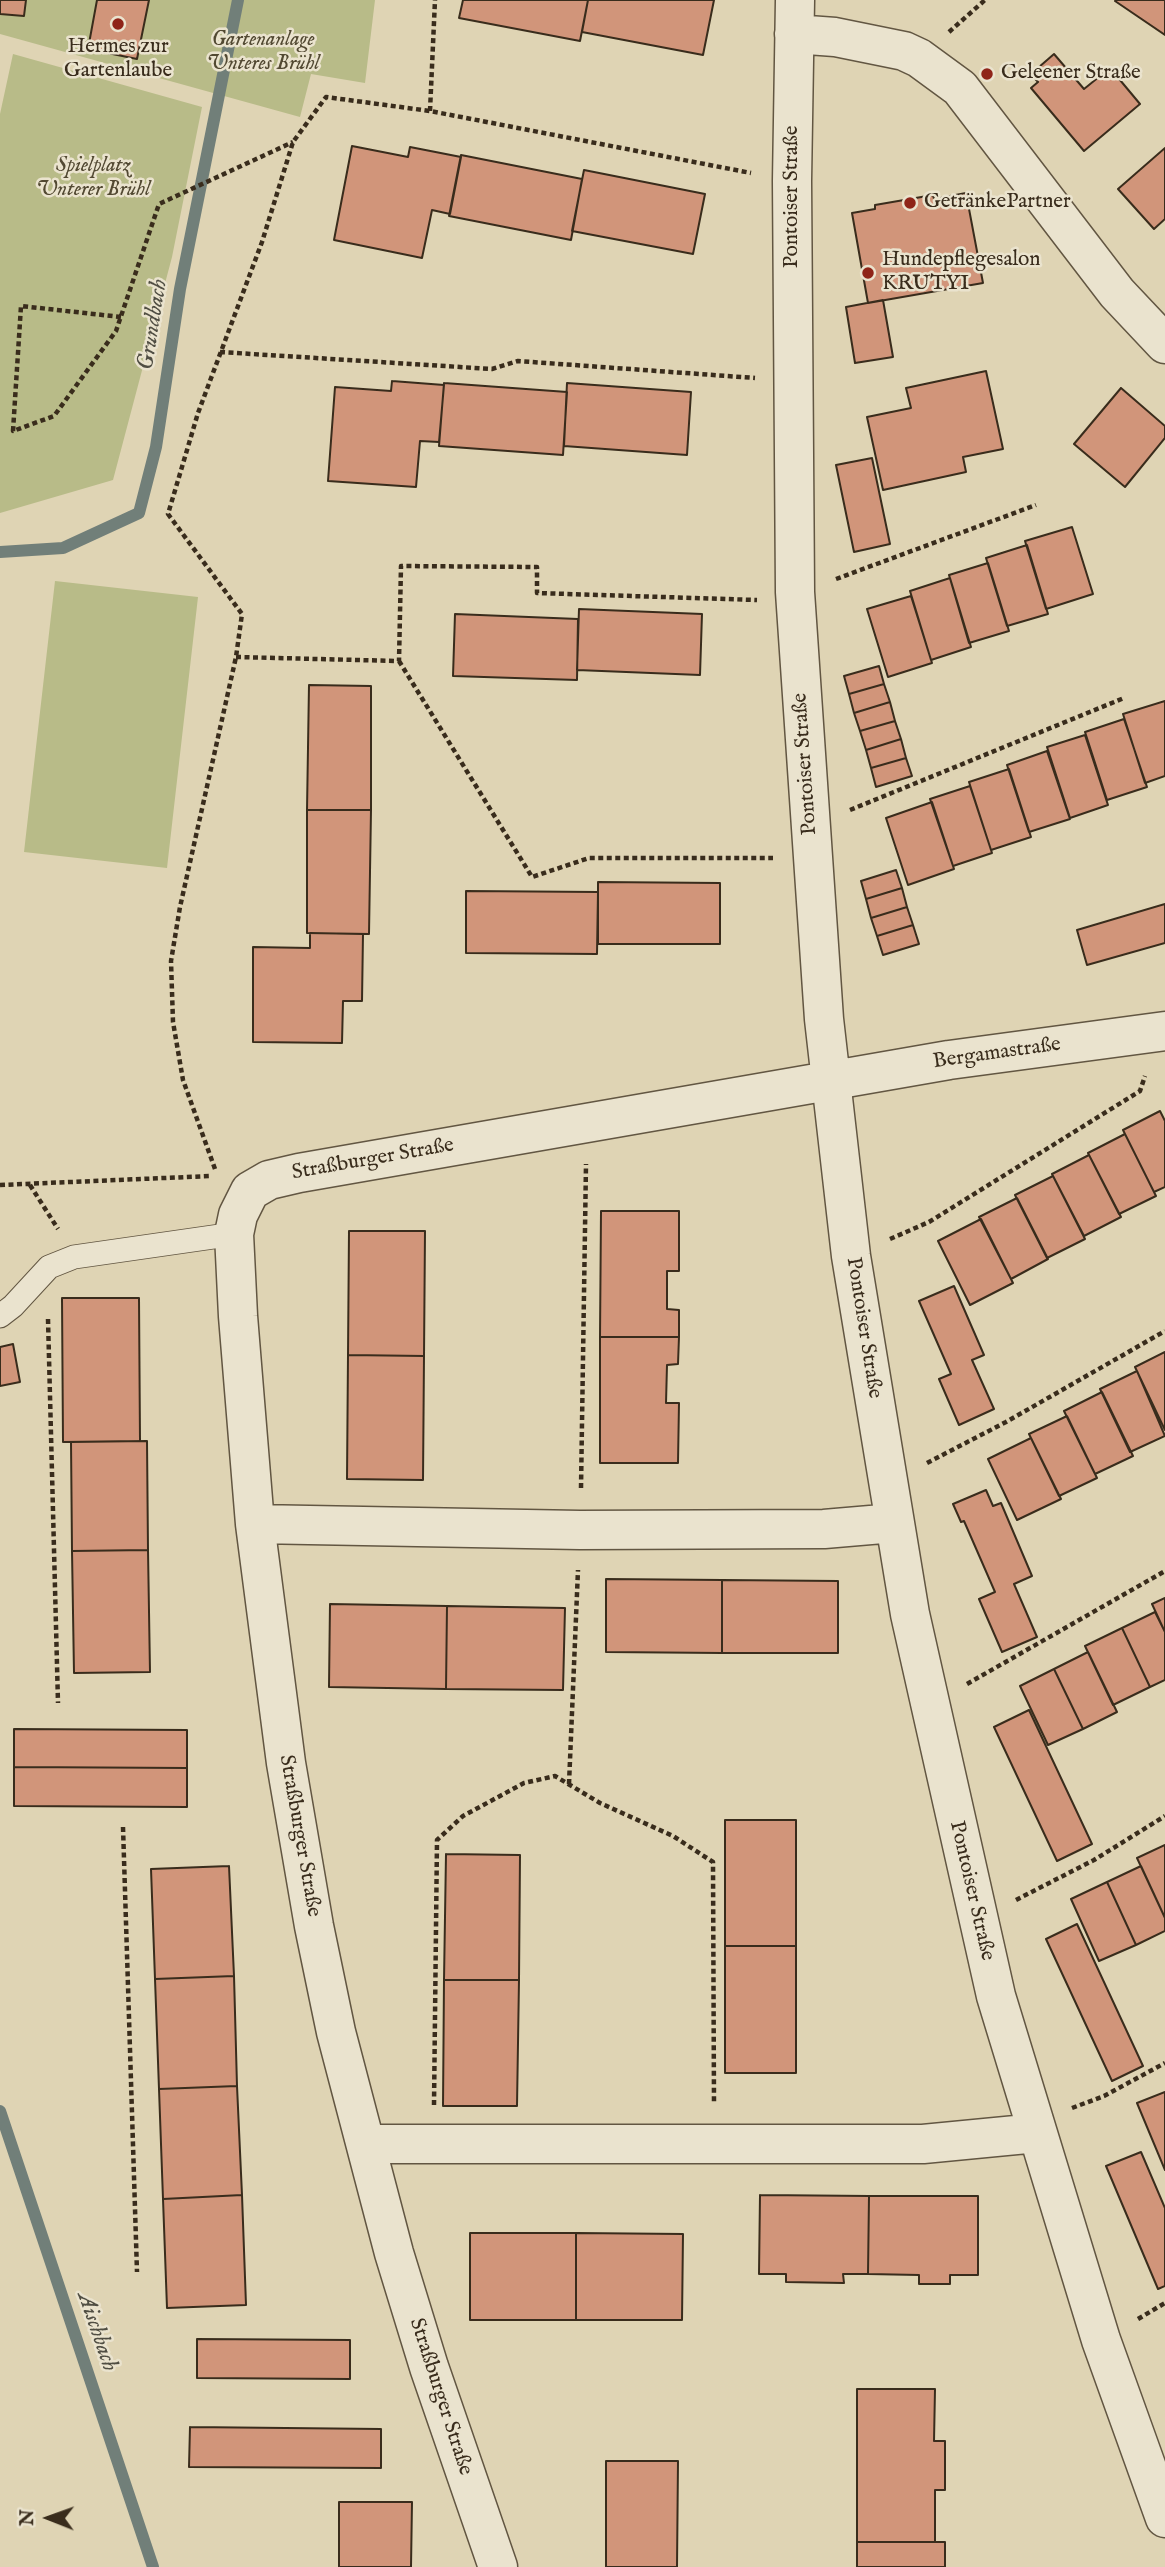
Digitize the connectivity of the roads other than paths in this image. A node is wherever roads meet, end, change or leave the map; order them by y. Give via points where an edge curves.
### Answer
1 (794, 17) edge
2 (1165, 344) edge
3 (1165, 1031) edge
4 (830, 1080) junction
5 (234, 1234) junction
6 (0, 1315) edge
7 (894, 1523) junction
8 (255, 1524) junction
9 (1036, 2128) junction
10 (366, 2144) junction
11 (1165, 2518) edge
12 (498, 2567) edge

1 - 2 street via 835,37 904,51 960,88 1117,293
1 - 4 street, Pontoiser Straße via 795,592
3 - 4 street, Bergamastraße
4 - 5 street, Straßburger Straße via 270,1180 250,1191
4 - 7 street, Pontoiser Straße via 851,1256
5 - 6 lane via 75,1257 49,1267
5 - 8 street, Straßburger Straße
7 - 8 street via 824,1530
7 - 9 street, Pontoiser Straße via 929,1705 996,1996
8 - 10 street, Straßburger Straße via 286,1763 314,1926
9 - 10 street via 923,2144
9 - 11 street, Pontoiser Straße via 1101,2340
10 - 12 street, Straßburger Straße via 429,2367

